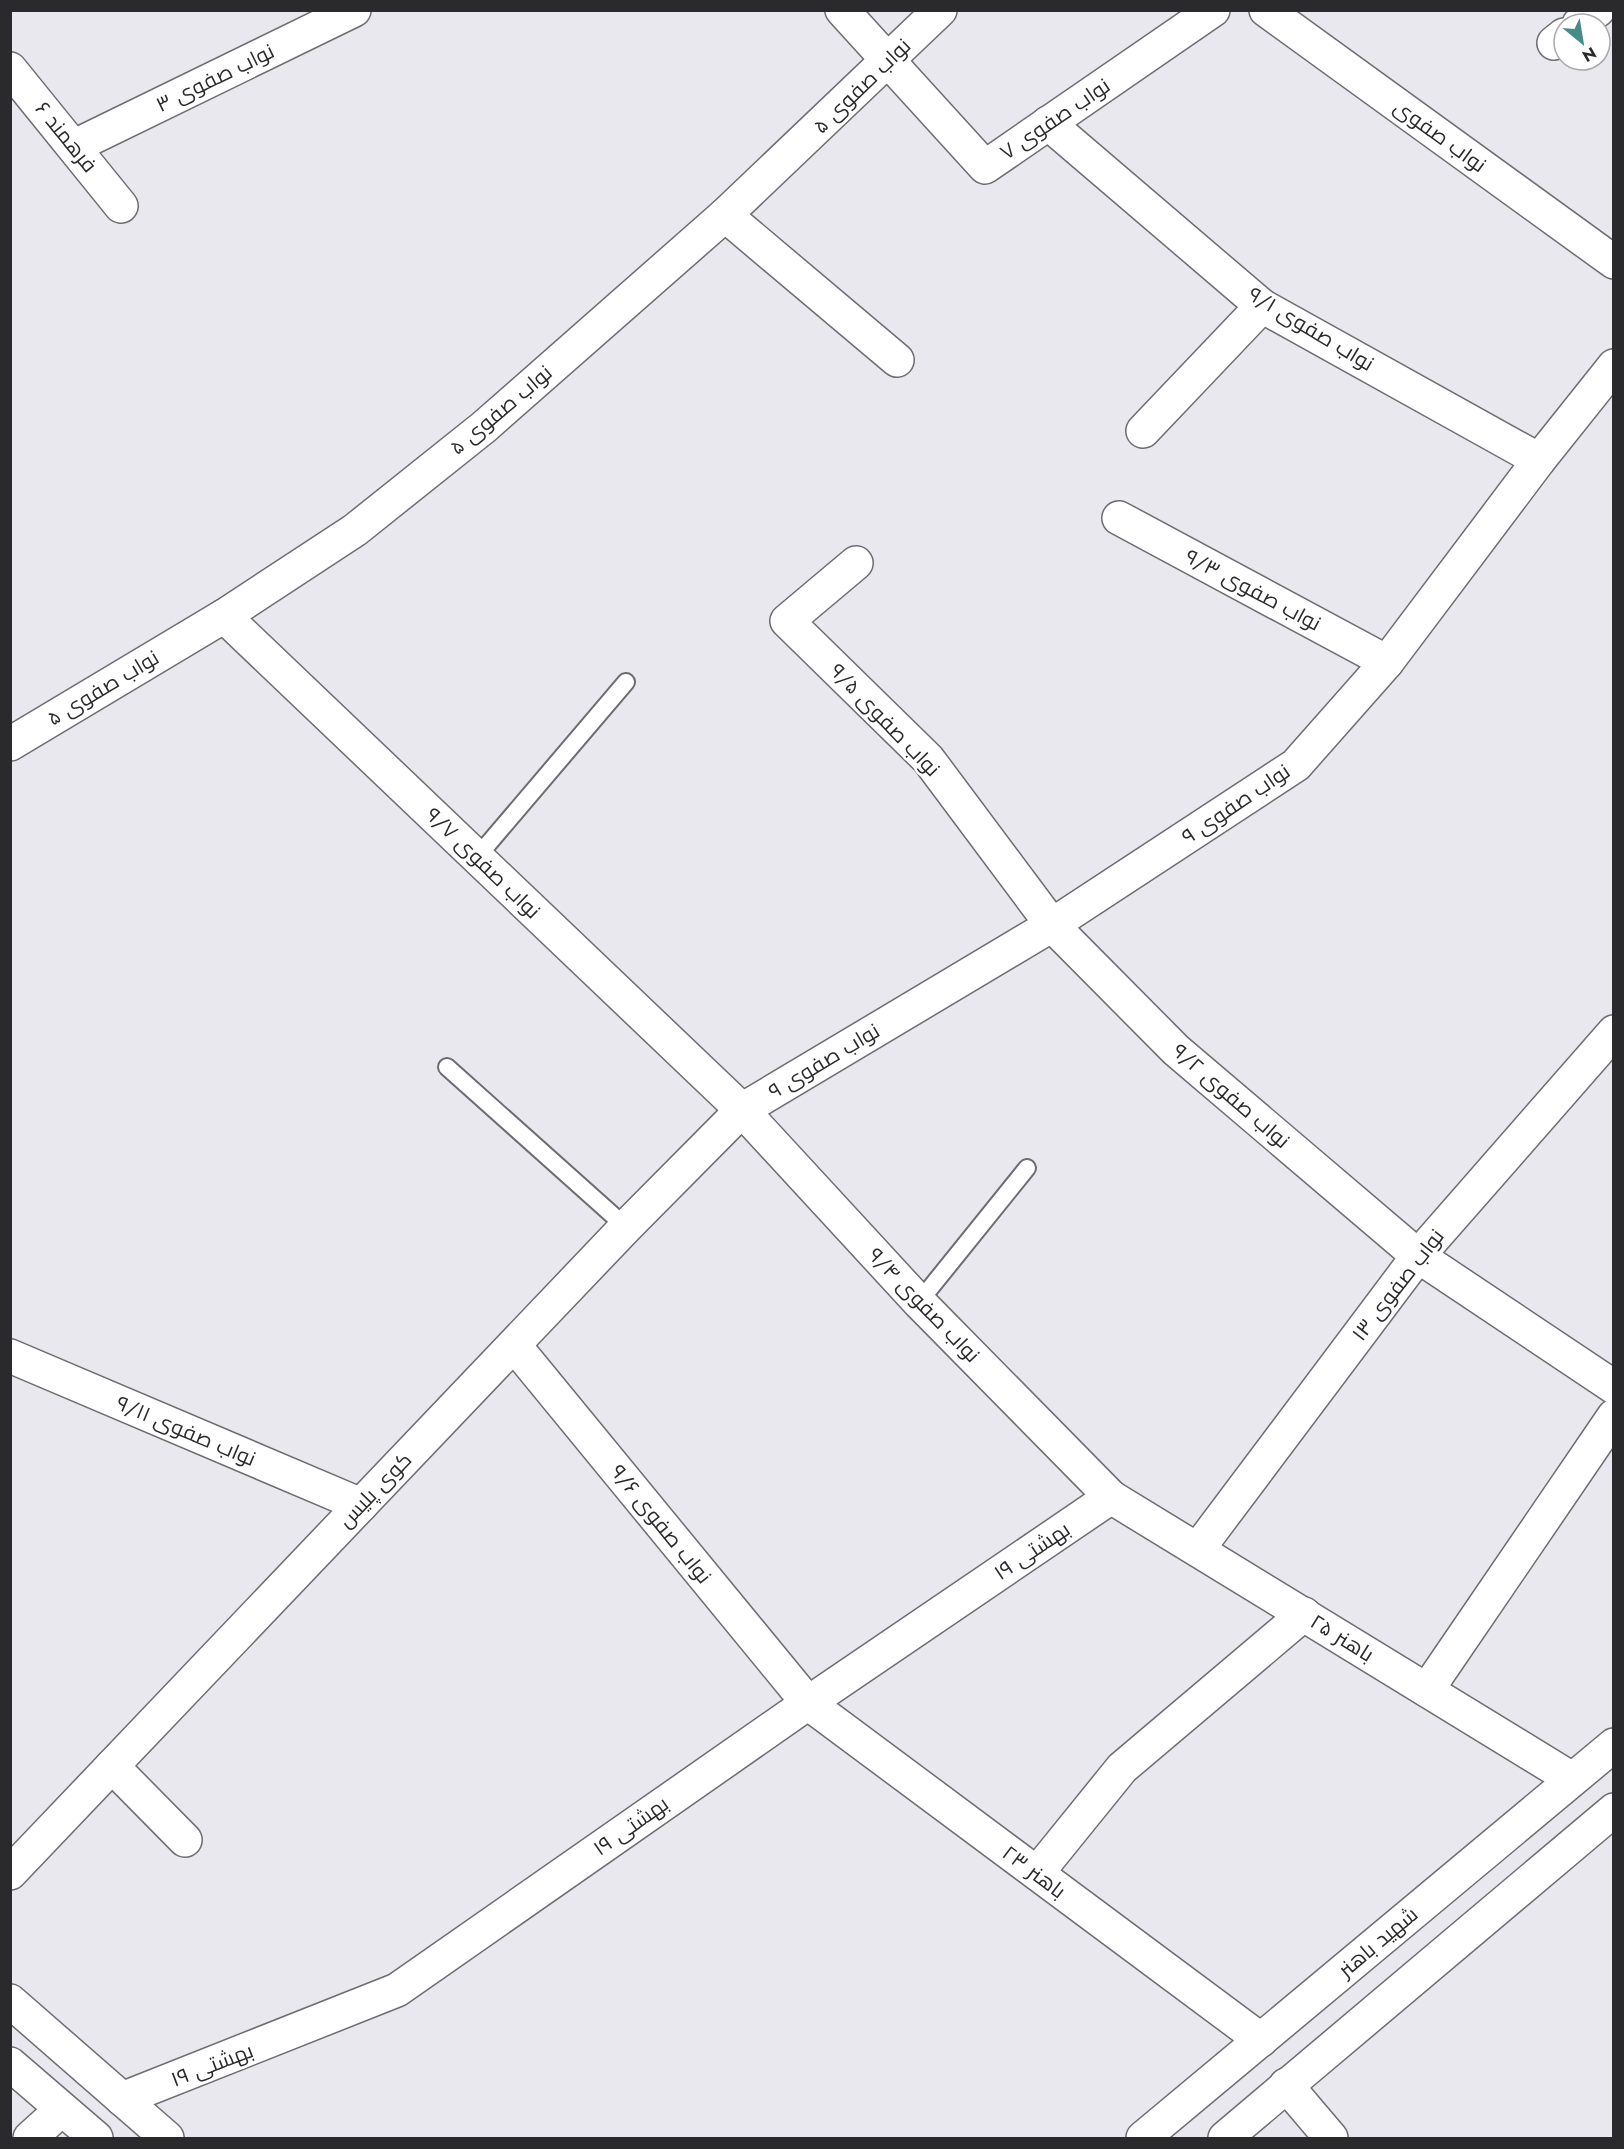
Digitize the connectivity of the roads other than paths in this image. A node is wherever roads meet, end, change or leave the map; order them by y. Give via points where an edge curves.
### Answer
1 (354, 10) edge
2 (842, 10) edge
3 (940, 10) edge
4 (1213, 10) edge
5 (1266, 10) edge
6 (889, 61) junction
7 (10, 69) edge
8 (1048, 123) junction
9 (75, 146) junction
10 (121, 206) dead end
11 (725, 215) junction
12 (1614, 262) edge
13 (1262, 306) junction
14 (897, 360) dead end
15 (1614, 366) edge
16 (1143, 431) dead end
17 (1539, 460) junction
18 (1119, 518) dead end
19 (856, 563) dead end
20 (224, 616) junction
21 (1388, 662) junction
22 (626, 682) dead end
23 (10, 744) edge
24 (477, 857) junction
25 (1052, 925) junction
26 (1614, 1032) edge
27 (447, 1067) dead end
28 (742, 1110) junction
29 (1027, 1168) dead end
30 (626, 1227) junction
31 (1418, 1256) junction
32 (919, 1302) junction
33 (514, 1345) junction
34 (10, 1356) edge
35 (1614, 1387) edge
36 (1614, 1416) edge
37 (1111, 1497) junction
38 (361, 1505) junction
39 (1198, 1550) junction
40 (1304, 1614) junction
41 (1427, 1690) junction
42 (808, 1703) junction
43 (1614, 1745) edge
44 (112, 1766) junction
45 (1572, 1779) junction
46 (1614, 1810) edge
47 (185, 1840) dead end
48 (10, 1873) edge
49 (1037, 1873) junction
50 (10, 2001) edge
51 (1261, 2040) junction
52 (10, 2064) edge
53 (1286, 2085) junction
54 (122, 2099) junction
55 (62, 2109) junction
56 (30, 2139) edge
57 (96, 2139) edge
58 (167, 2139) edge
59 (1143, 2139) edge
60 (1225, 2139) edge
61 (1331, 2139) edge

1 - 9 street, نواب صفوی ۳
2 - 6 street
3 - 6 street, نواب صفوی ۵
4 - 8 street, نواب صفوی ۷
5 - 12 street, نواب صفوی
6 - 8 street, نواب صفوی ۷ via 985,167
6 - 11 street, نواب صفوی ۵
7 - 9 street, فرهمند ۶
8 - 13 street, نواب صفوی ۹/۱
9 - 10 street, فرهمند ۶
11 - 14 street
11 - 20 street, نواب صفوی ۵ via 484,427 373,515
13 - 16 street
13 - 17 street, نواب صفوی ۹/۱
15 - 17 street, نواب صفوی ۹
17 - 21 street, نواب صفوی ۹
18 - 21 street, نواب صفوی ۹/۳
19 - 25 street, نواب صفوی ۹/۵ via 787,621 928,759
20 - 23 street, نواب صفوی ۵
20 - 24 street, نواب صفوی ۹/۷
21 - 25 street, نواب صفوی ۹ via 1296,765
22 - 24 lane
24 - 28 street, نواب صفوی ۹/۷
25 - 28 street, نواب صفوی ۹
25 - 31 street, نواب صفوی ۹/۲ via 1176,1050
26 - 31 street, نواب صفوی ۱۳
27 - 30 lane
28 - 30 street, کوی پلیس
28 - 32 street, نواب صفوی ۹/۴
29 - 32 lane
30 - 33 street, کوی پلیس
31 - 35 street, نواب صفوی ۹/۲
31 - 39 street, نواب صفوی ۱۳
32 - 37 street, نواب صفوی ۹/۴
33 - 38 street, کوی پلیس
33 - 42 street, نواب صفوی ۹/۶
34 - 38 street, نواب صفوی ۹/۱۱
36 - 41 street
37 - 39 street, باهنر ۲۵
37 - 42 street, بهشتی ۱۹
38 - 44 street, کوی پلیس
39 - 40 street, باهنر ۲۵
40 - 41 street, باهنر ۲۵
40 - 49 street via 1122,1768
41 - 45 street, باهنر ۲۵
42 - 49 street, باهنر ۲۳
42 - 54 street, بهشتی ۱۹ via 397,1990
43 - 45 street, شهید باهنر
44 - 47 street
44 - 48 street, کوی پلیس
45 - 51 street, شهید باهنر
46 - 53 street
49 - 51 street, باهنر ۲۳
50 - 54 street
51 - 59 street, شهید باهنر
52 - 55 street
53 - 60 street
53 - 61 street
54 - 58 street
55 - 56 street
55 - 57 street

